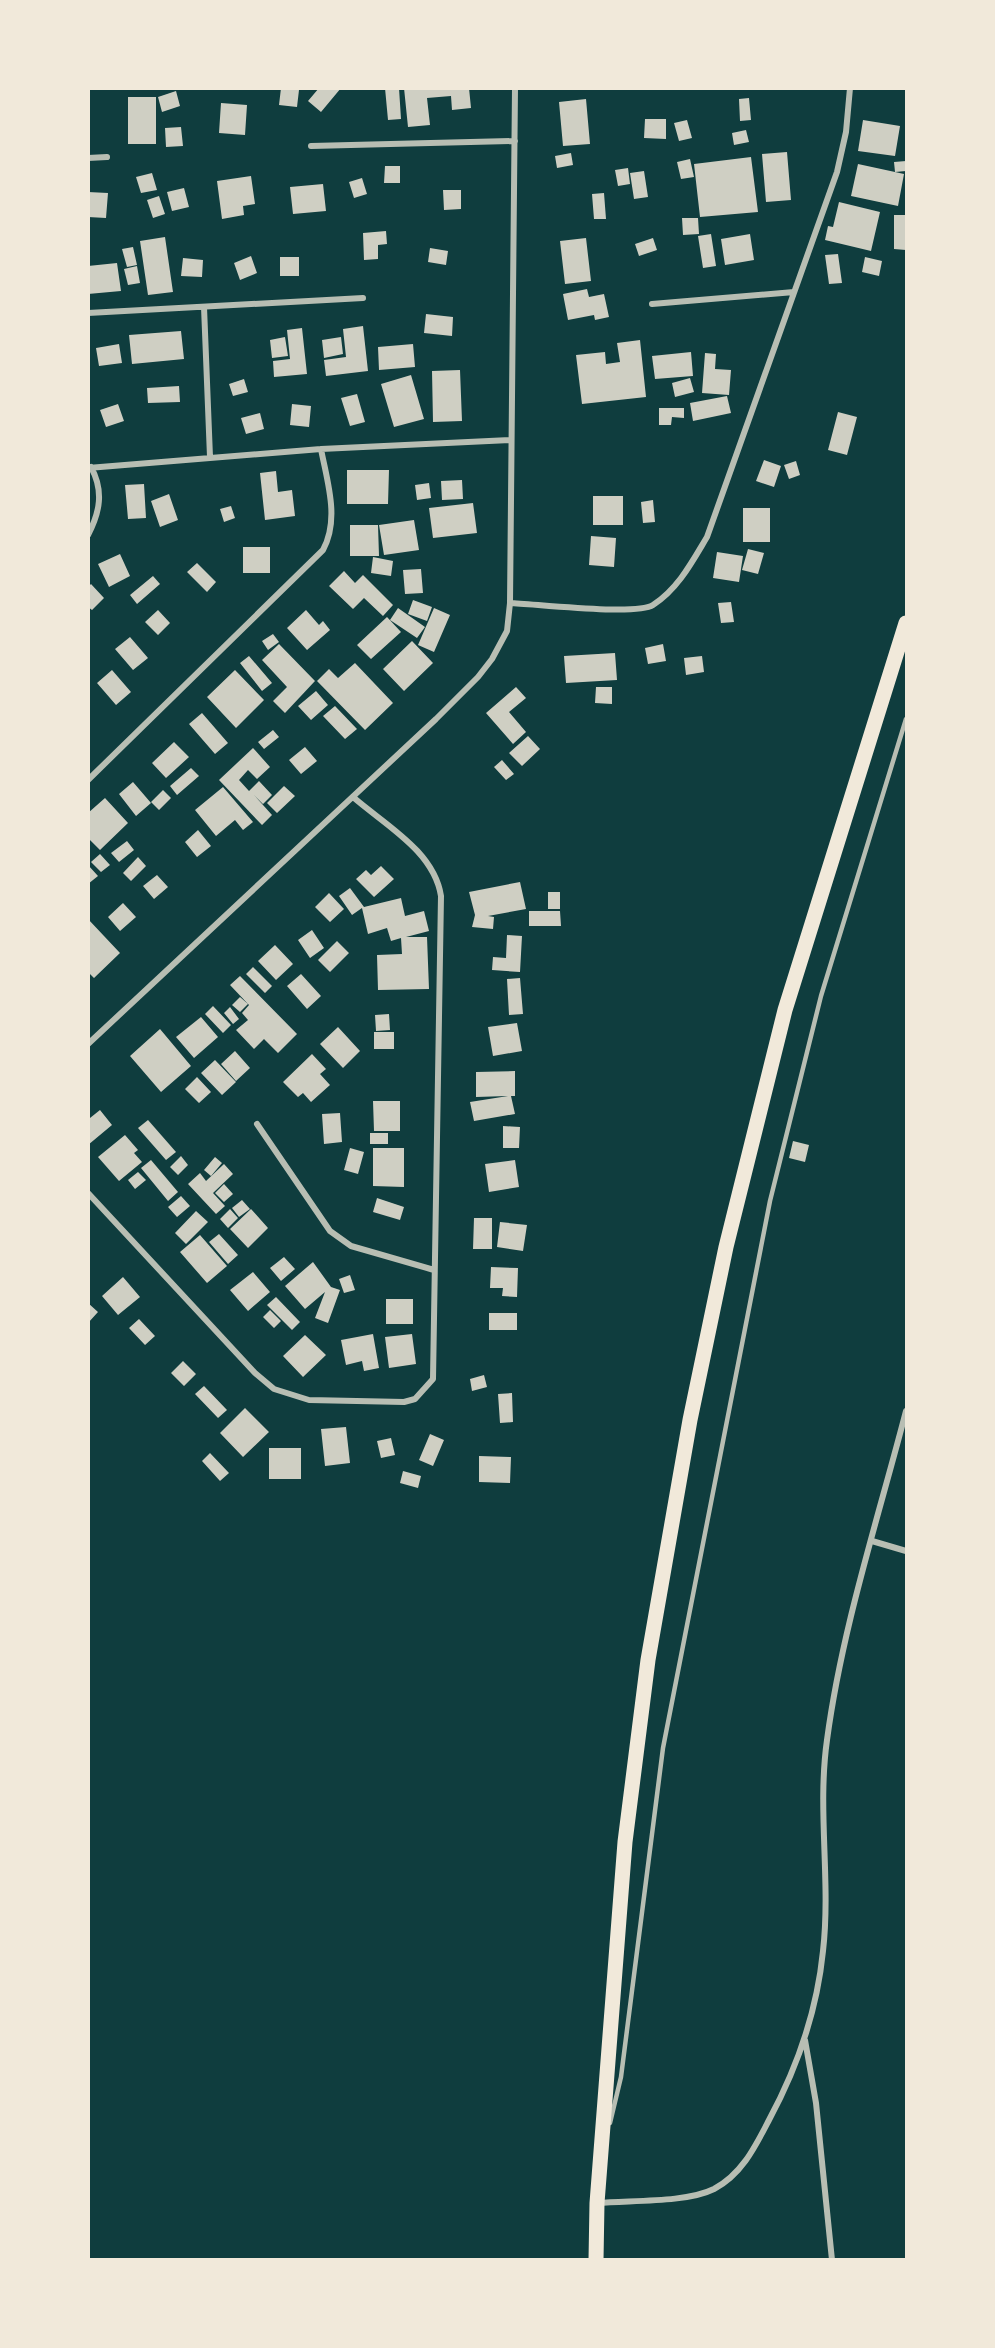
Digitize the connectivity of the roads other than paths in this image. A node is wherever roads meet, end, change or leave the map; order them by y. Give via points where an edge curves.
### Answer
1 (515, 88) edge
2 (850, 88) edge
3 (515, 141) junction
4 (311, 146) dead end
5 (107, 157) dead end
6 (88, 158) edge
7 (794, 292) junction
8 (363, 298) dead end
9 (652, 304) dead end
10 (204, 307) junction
11 (88, 313) edge
12 (510, 440) junction
13 (321, 449) junction
14 (210, 457) junction
15 (90, 467) edge
16 (88, 534) edge
17 (510, 603) junction
18 (906, 623) edge
19 (906, 719) edge
20 (88, 780) edge
21 (353, 797) junction
22 (88, 1044) edge
23 (257, 1124) dead end
24 (88, 1193) edge
25 (434, 1270) junction
26 (906, 1411) edge
27 (872, 1541) junction
28 (906, 1551) edge
29 (805, 2039) junction
30 (602, 2149) junction
31 (597, 2203) junction
32 (596, 2259) edge
33 (832, 2259) edge

1 - 3 street
2 - 7 street via 837,172
3 - 4 street
3 - 12 street
5 - 6 street
7 - 9 street
7 - 17 street via 707,537 680,579 650,607
8 - 10 street
10 - 11 street
10 - 14 street
12 - 13 street
12 - 17 street
13 - 14 street
13 - 20 street via 331,513 331,530 323,550
14 - 15 street
15 - 16 street via 100,499 97,518
17 - 21 street via 507,631 485,668
18 - 30 highway via 785,1010 726,1247 690,1420 648,1660 625,1842
19 - 30 lane via 821,996 771,1201 663,1748 621,2077
21 - 22 street
21 - 25 street via 429,862 439,883
23 - 25 street via 330,1231 351,1246
24 - 25 street via 264,1382 285,1394 309,1400 404,1402 424,1391 433,1379
26 - 27 street
27 - 28 street
27 - 29 street via 840,1668 827,1740 822,1816 824,1949
29 - 31 street via 786,2089 734,2176 712,2190 692,2195
29 - 33 street via 816,2103
30 - 31 highway
31 - 32 highway

